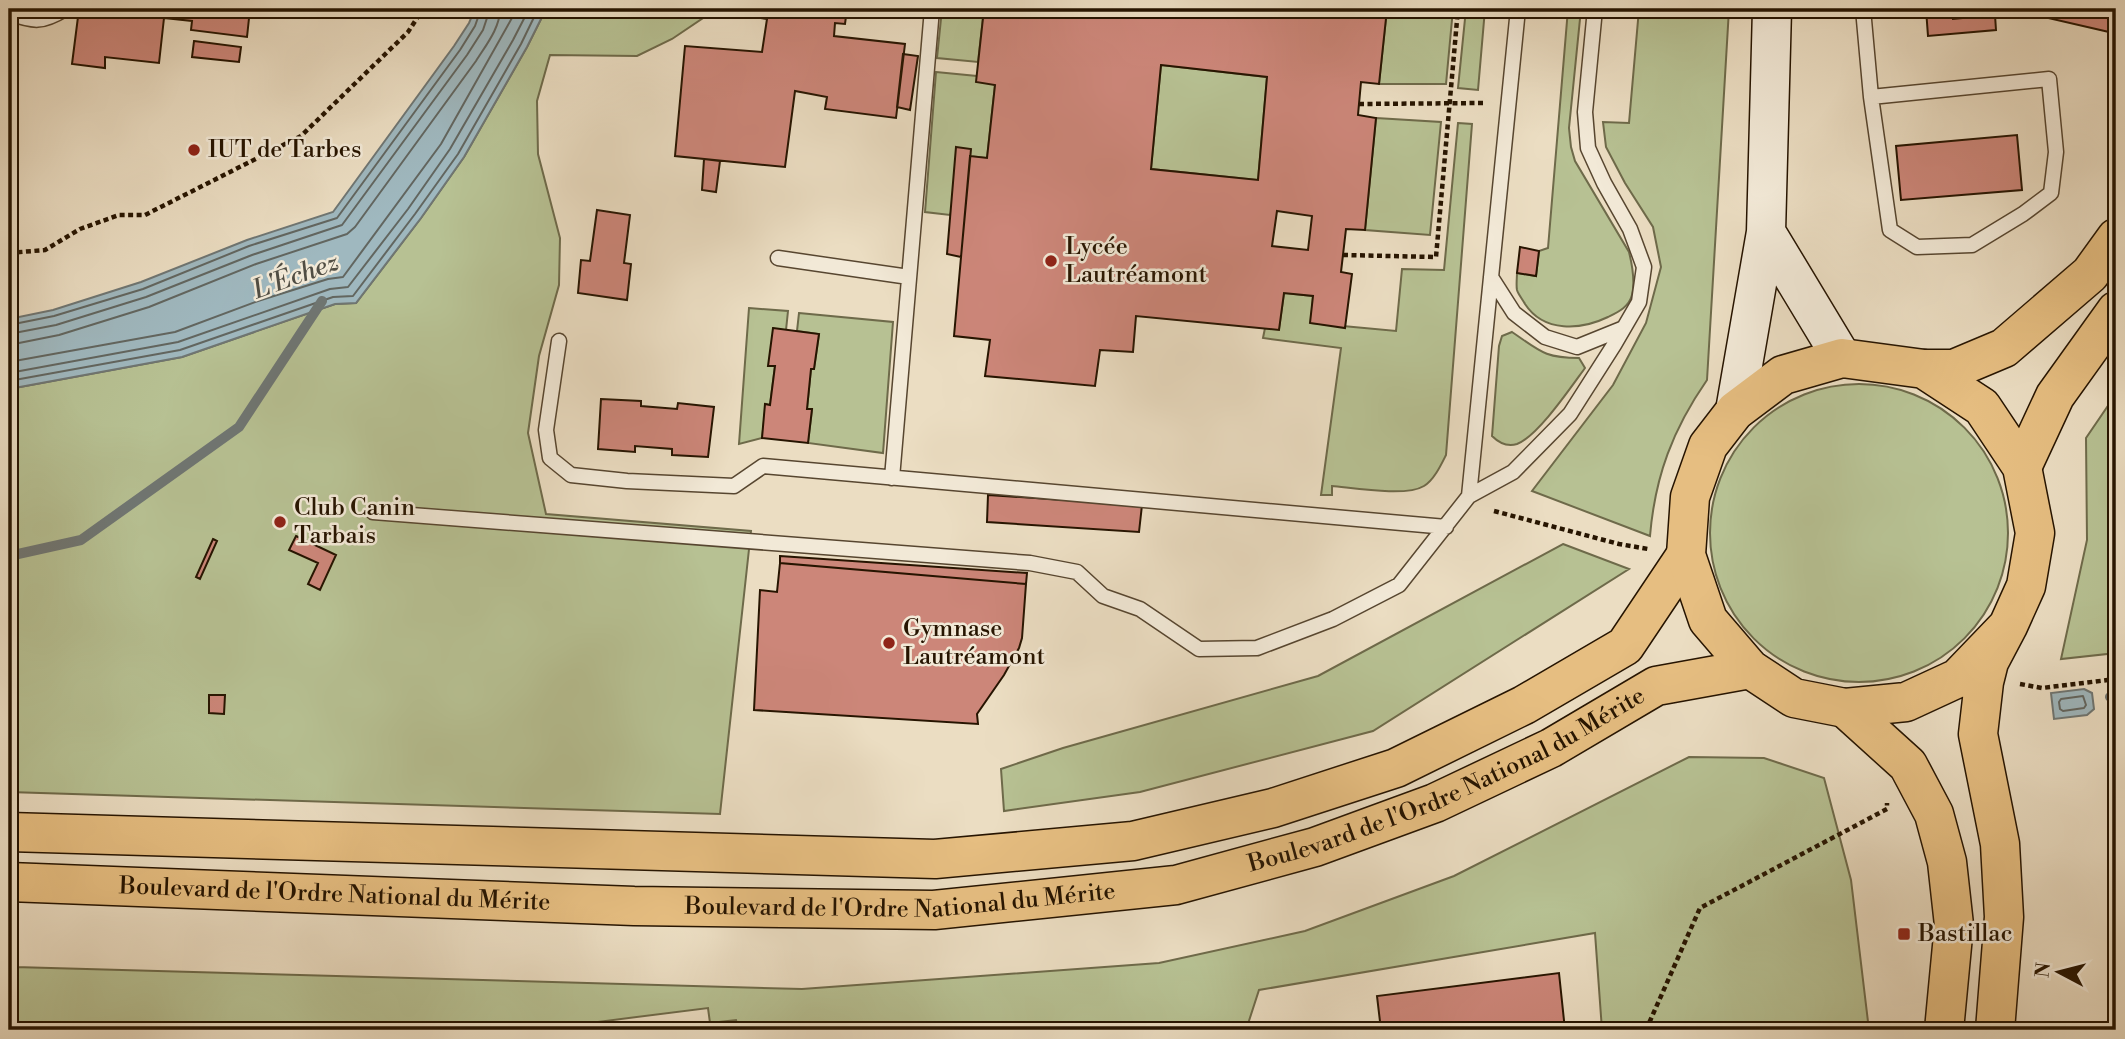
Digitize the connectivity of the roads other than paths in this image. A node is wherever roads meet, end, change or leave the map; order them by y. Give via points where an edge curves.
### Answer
1 (65, 9) edge
2 (932, 9) edge
3 (1518, 9) edge
4 (1595, 9) edge
5 (1772, 9) edge
6 (1863, 9) edge
7 (9, 13) edge
8 (1871, 97) junction
9 (1766, 232) junction
10 (2116, 239) edge
11 (778, 258) dead end
12 (1491, 276) junction
13 (909, 277) junction
14 (2116, 311) edge
15 (1624, 328) junction
16 (559, 341) dead end
17 (1842, 358) junction
18 (1923, 369) junction
19 (1735, 411) junction
20 (2022, 467) junction
21 (892, 478) junction
22 (1469, 496) junction
23 (373, 512) dead end
24 (1446, 527) junction
25 (1686, 555) junction
26 (2008, 626) junction
27 (1750, 670) junction
28 (1845, 708) junction
29 (9, 832) edge
30 (9, 882) edge
31 (1944, 1030) edge
32 (1995, 1030) edge

1 - 7 lane via 48,20 30,21
2 - 13 lane
3 - 12 lane
4 - 15 lane via 1585,112 1588,148 1630,229 1644,267 1639,302
5 - 9 main road
6 - 8 lane
8 - 8 lane via 1890,230 1917,247 1972,245 2051,193 2056,152 2049,79
9 - 17 main road
9 - 19 main road
10 - 18 main road via 2090,274 2004,348 1954,369
11 - 13 lane
12 - 15 lane via 1514,313 1545,337 1577,347
12 - 22 lane
13 - 21 lane
14 - 20 main road via 2055,396
15 - 22 lane via 1570,414 1513,472
16 - 21 lane via 546,430 550,458 570,475 734,485 763,466
17 - 18 main road
17 - 19 main road via 1783,375
18 - 20 main road via 1982,407
19 - 25 main road via 1708,446 1690,497
20 - 26 main road via 2035,533 2026,586
21 - 24 lane
22 - 24 lane
23 - 24 lane via 1030,563 1077,572 1103,596 1140,609 1199,649 1258,648 1334,619 1399,585
25 - 27 main road via 1708,620
25 - 29 main road, Boulevard de l'Ordre National du Mérite via 1625,646 1524,705 1396,768 1273,808 1133,841 935,859
26 - 28 main road via 1958,678 1906,702
26 - 32 main road via 1983,682 1978,734 2000,844 2004,917
27 - 28 main road via 1794,698
27 - 30 main road, Boulevard de l'Ordre National du Mérite via 1656,686 1551,748 1435,803 1315,847 1176,885 934,910 634,906
28 - 31 main road via 1908,765 1934,814 1947,862 1954,925

